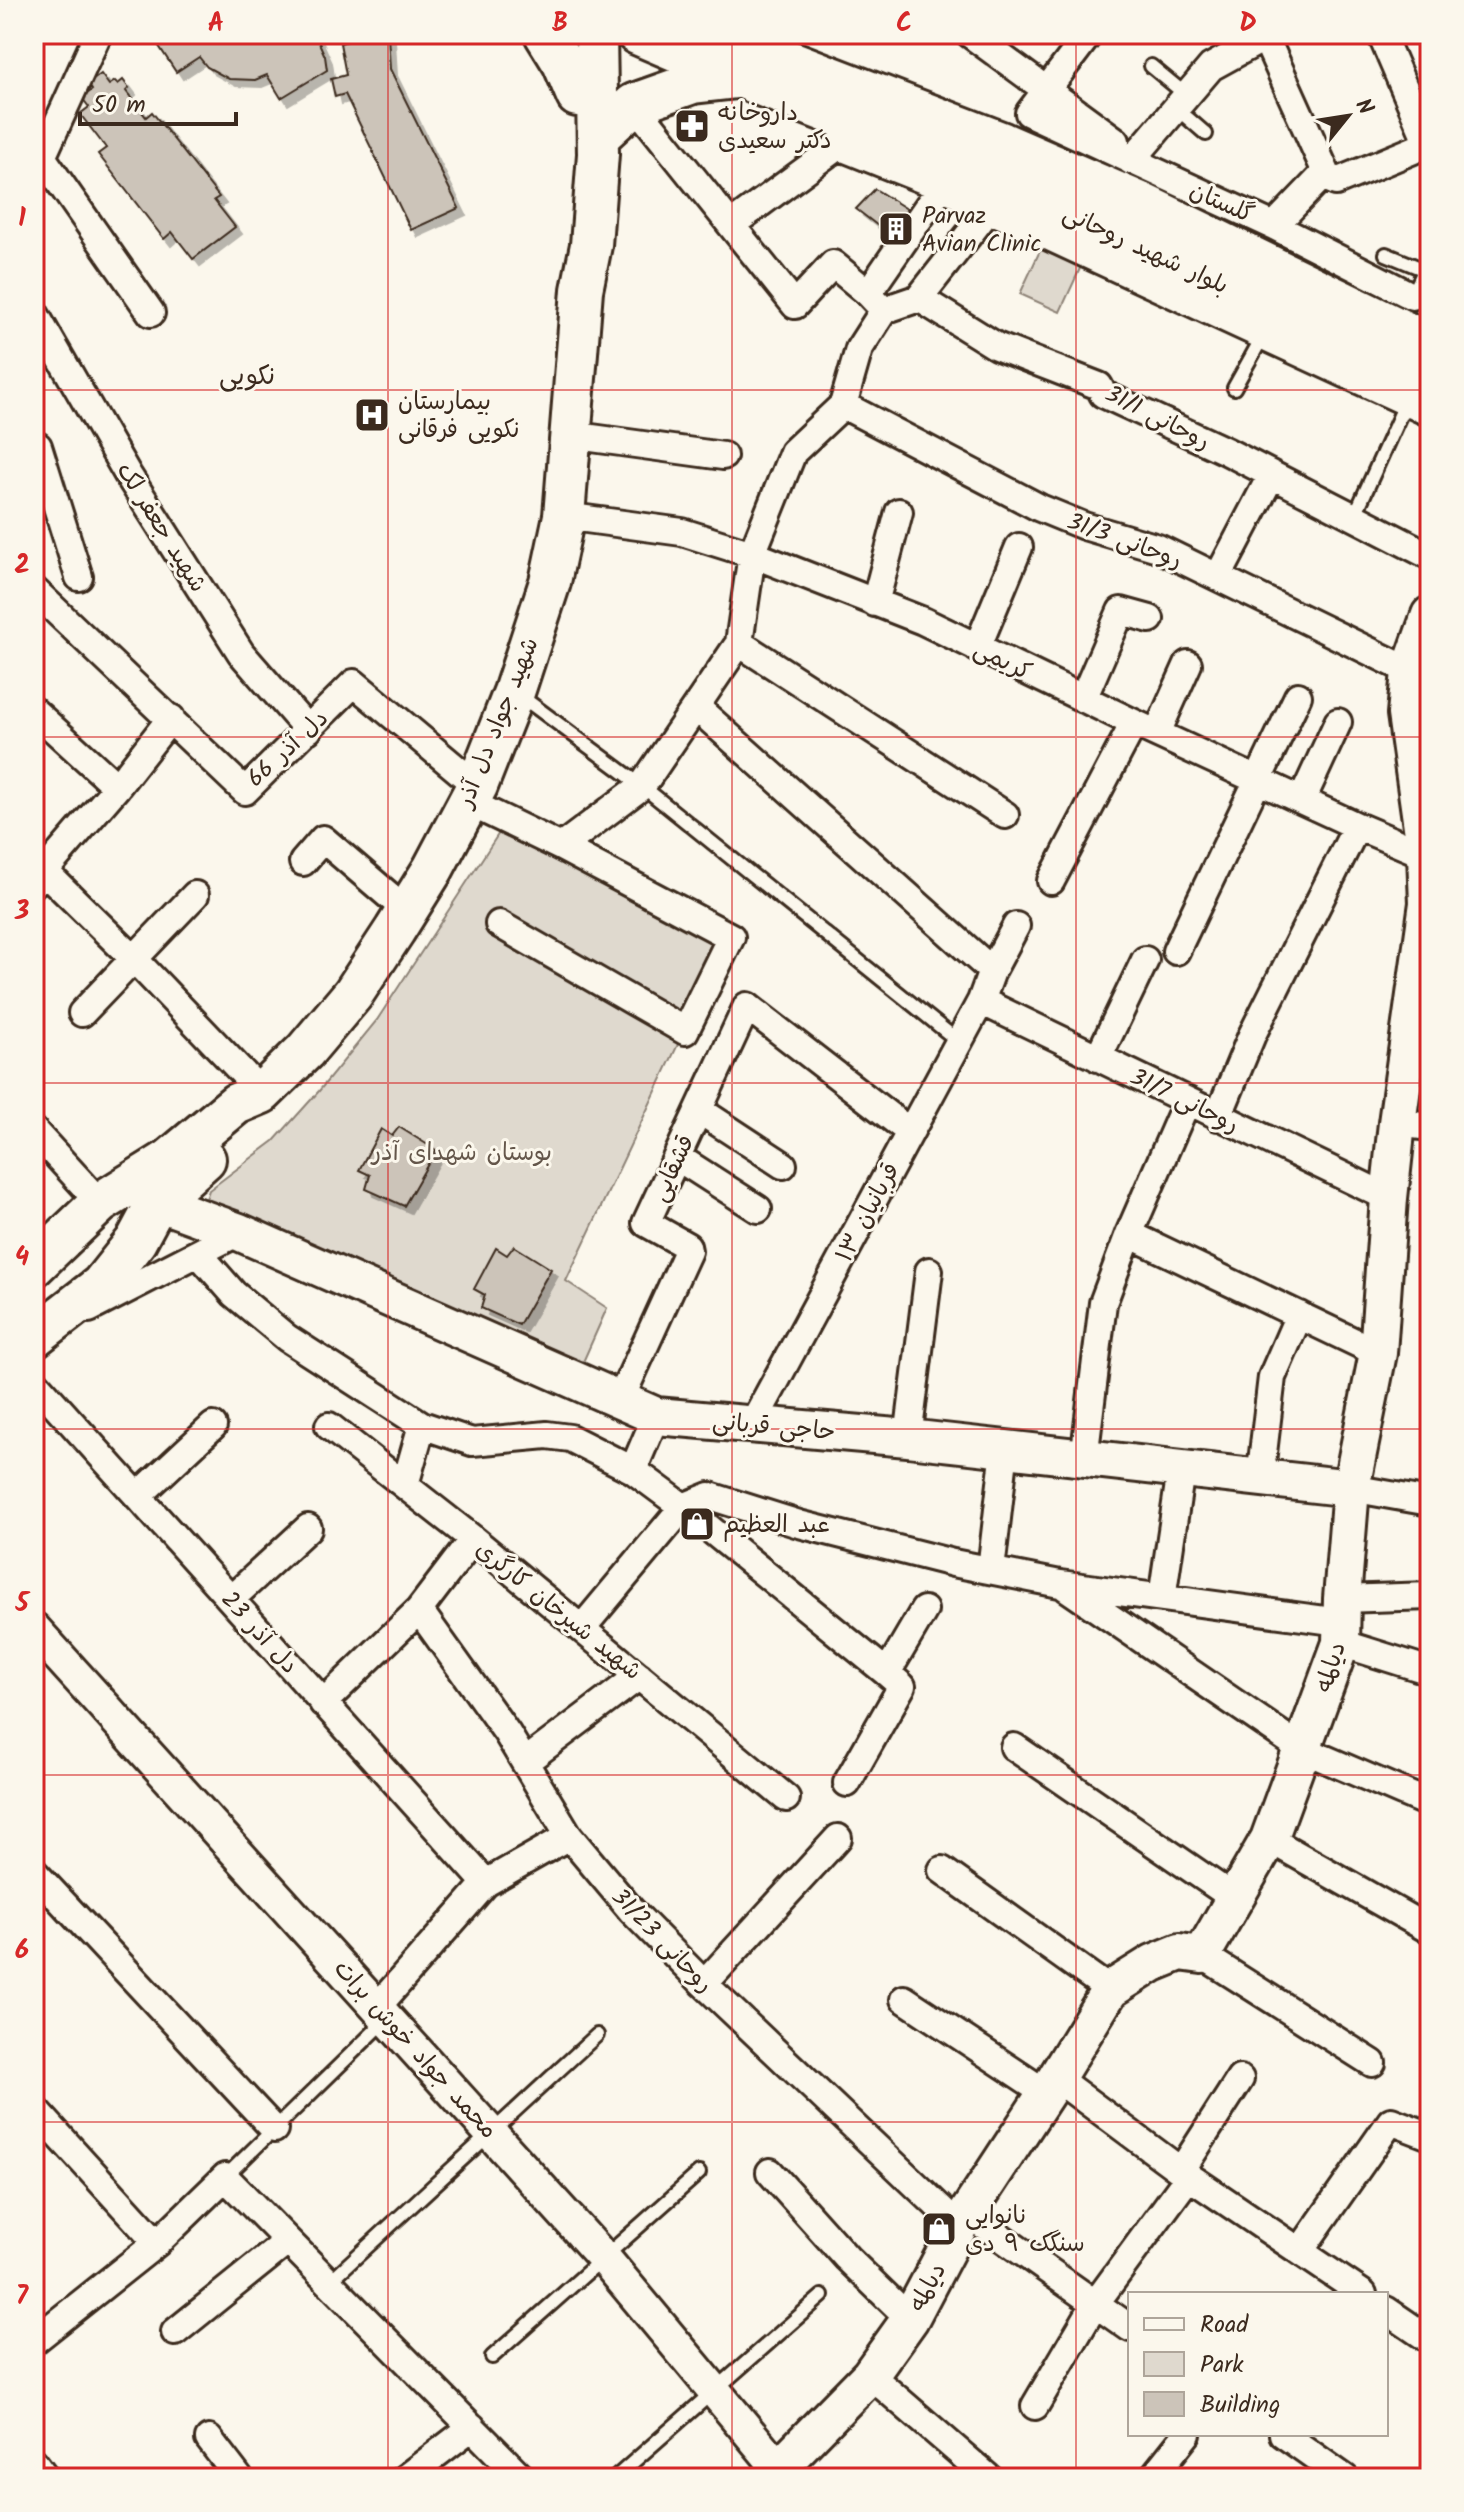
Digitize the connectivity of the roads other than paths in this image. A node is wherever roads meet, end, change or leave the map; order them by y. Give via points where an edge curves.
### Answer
1 (98, 34) edge
2 (545, 34) edge
3 (574, 34) edge
4 (596, 34) edge
5 (637, 34) edge
6 (720, 34) edge
7 (970, 34) edge
8 (1089, 34) edge
9 (1381, 34) edge
10 (1268, 36) edge
11 (1151, 66) dead end
12 (737, 78) junction
13 (786, 78) junction
14 (1046, 90) junction
15 (577, 96) junction
16 (1180, 101) junction
17 (634, 104) junction
18 (1206, 134) dead end
19 (598, 137) junction
20 (1429, 146) edge
21 (1133, 158) junction
22 (38, 166) edge
23 (1325, 173) junction
24 (941, 187) junction
25 (989, 209) junction
26 (731, 225) junction
27 (1274, 226) junction
28 (1386, 254) dead end
29 (1427, 264) edge
30 (582, 290) junction
31 (1412, 296) joint
32 (919, 298) junction
33 (876, 302) junction
34 (34, 312) edge
35 (151, 313) dead end
36 (1263, 336) junction
37 (1430, 344) edge
38 (1234, 388) dead end
39 (1418, 392) edge
40 (843, 405) junction
41 (1430, 413) edge
42 (570, 435) junction
43 (34, 450) edge
44 (723, 456) dead end
45 (1271, 476) junction
46 (899, 512) dead end
47 (564, 516) junction
48 (1354, 517) junction
49 (1019, 547) dead end
50 (752, 554) junction
51 (1430, 556) edge
52 (79, 577) dead end
53 (1218, 577) junction
54 (34, 590) edge
55 (875, 603) junction
56 (1430, 615) edge
57 (1150, 619) dead end
58 (739, 643) junction
59 (977, 648) junction
60 (1188, 664) dead end
61 (1410, 671) junction
62 (514, 692) junction
63 (1298, 696) dead end
64 (1083, 699) junction
65 (696, 707) junction
66 (34, 711) edge
67 (1418, 715) edge
68 (171, 718) junction
69 (1338, 722) dead end
70 (1145, 728) junction
71 (308, 730) junction
72 (1259, 780) junction
73 (642, 786) junction
74 (117, 787) junction
75 (473, 794) junction
76 (1302, 800) junction
77 (1005, 815) dead end
78 (1357, 826) junction
79 (561, 847) junction
80 (1426, 855) junction
81 (303, 862) dead end
82 (38, 872) edge
83 (1051, 881) dead end
84 (195, 895) dead end
85 (407, 911) junction
86 (499, 924) dead end
87 (1016, 926) dead end
88 (1176, 951) dead end
89 (134, 959) junction
90 (1145, 960) dead end
91 (992, 971) junction
92 (981, 1001) junction
93 (82, 1013) dead end
94 (958, 1041) junction
95 (1098, 1058) junction
96 (262, 1093) junction
97 (1187, 1101) junction
98 (699, 1110) junction
99 (1218, 1117) junction
100 (1414, 1125) edge
101 (34, 1131) edge
102 (910, 1132) junction
103 (677, 1157) junction
104 (783, 1165) dead end
105 (1389, 1198) junction
106 (157, 1202) junction
107 (100, 1203) junction
108 (758, 1209) dead end
109 (239, 1232) junction
110 (1129, 1234) junction
111 (199, 1254) junction
112 (72, 1255) junction
113 (34, 1266) edge
114 (929, 1271) dead end
115 (101, 1285) junction
116 (34, 1287) edge
117 (1299, 1315) junction
118 (35, 1336) edge
119 (1378, 1353) junction
120 (34, 1381) edge
121 (620, 1400) junction
122 (656, 1416) junction
123 (753, 1423) junction
124 (422, 1425) junction
125 (213, 1426) dead end
126 (329, 1426) dead end
127 (908, 1438) junction
128 (1005, 1449) junction
129 (1084, 1459) junction
130 (633, 1470) junction
131 (1181, 1470) junction
132 (1260, 1479) junction
133 (405, 1485) junction
134 (1351, 1488) junction
135 (138, 1496) junction
136 (1430, 1502) edge
137 (683, 1507) junction
138 (308, 1528) dead end
139 (473, 1539) junction
140 (991, 1570) junction
141 (1060, 1584) junction
142 (1430, 1596) edge
143 (1162, 1598) junction
144 (231, 1599) junction
145 (419, 1610) junction
146 (924, 1610) dead end
147 (1341, 1621) junction
148 (582, 1628) junction
149 (34, 1629) edge
150 (1430, 1671) edge
151 (639, 1676) junction
152 (894, 1680) junction
153 (323, 1703) junction
154 (1014, 1747) dead end
155 (1302, 1749) junction
156 (525, 1762) junction
157 (847, 1783) dead end
158 (786, 1798) dead end
159 (1430, 1804) edge
160 (569, 1836) junction
161 (838, 1838) dead end
162 (1269, 1839) junction
163 (942, 1870) dead end
164 (34, 1872) edge
165 (486, 1883) junction
166 (1234, 1898) junction
167 (1426, 1928) dead end
168 (1202, 1955) junction
169 (704, 1984) junction
170 (1110, 1990) junction
171 (904, 1999) dead end
172 (383, 2012) junction
173 (597, 2035) dead end
174 (1372, 2063) dead end
175 (1240, 2079) dead end
176 (1051, 2086) junction
177 (34, 2108) edge
178 (274, 2129) junction
179 (491, 2133) junction
180 (1430, 2136) edge
181 (770, 2172) dead end
182 (699, 2173) dead end
183 (1185, 2174) junction
184 (225, 2177) junction
185 (964, 2220) junction
186 (288, 2241) junction
187 (157, 2243) junction
188 (1300, 2251) junction
189 (604, 2258) junction
190 (329, 2282) junction
191 (1360, 2292) edge
192 (822, 2296) dead end
193 (1095, 2304) junction
194 (1388, 2311) edge
195 (910, 2319) junction
196 (1128, 2327) edge
197 (175, 2332) dead end
198 (1428, 2334) edge
199 (34, 2341) edge
200 (492, 2357) dead end
201 (870, 2375) junction
202 (714, 2391) junction
203 (1035, 2406) dead end
204 (472, 2427) junction
205 (1185, 2436) edge
206 (1286, 2436) edge
207 (209, 2439) dead end
208 (34, 2462) edge
209 (778, 2475) edge
210 (46, 2478) edge
211 (239, 2478) edge
212 (405, 2478) edge
213 (522, 2478) edge
214 (615, 2478) edge
215 (989, 2478) edge
216 (1152, 2478) edge
217 (1345, 2478) edge

1 - 22 street
2 - 15 main road
3 - 15 main road, شهید جواد دل آذر
4 - 19 main road, شهید جواد دل آذر
5 - 12 main road, بلوار شهید روحانی
6 - 13 main road, بلوار شهید روحانی
7 - 14 street
8 - 14 street
9 - 20 street
10 - 16 street via 1211,67
10 - 23 street
11 - 16 lane
12 - 13 main road, بلوار شهید روحانی
12 - 17 main road via 693,83
13 - 37 main road, بلوار شهید روحانی via 1003,143 1139,202
13 - 39 main road, بلوار شهید روحانی via 1123,237
14 - 21 street
14 - 21 street, گلستان via 1029,113
15 - 30 main road, شهید جواد دل آذر via 576,245
16 - 18 lane
16 - 21 street
17 - 19 main road
17 - 26 street
19 - 30 main road, شهید جواد دل آذر via 591,245
20 - 23 street via 1336,182
21 - 27 street, گلستان
22 - 35 street
23 - 27 street
24 - 25 street
24 - 26 street via 838,146
24 - 33 street
25 - 32 street
25 - 36 street
26 - 33 street via 795,305 833,264
27 - 31 street, گلستان
28 - 29 lane
29 - 31 lane
30 - 42 main road, شهید جواد دل آذر
32 - 33 street
32 - 45 street, روحانی 31/1 via 996,346 1099,386 1103,394
33 - 40 street
34 - 71 street, شهید جعفر لک via 128,475 241,653
36 - 38 lane
36 - 39 street
39 - 41 street
39 - 48 lane
40 - 50 street via 793,452
40 - 53 street, روحانی 31/3 via 1040,508 1158,548
42 - 44 street
42 - 47 main road, شهید جواد دل آذر
43 - 52 street via 38,446
45 - 48 street, روحانی 31/1
45 - 53 street
46 - 55 street
47 - 50 street, کریمی via 682,532
47 - 62 main road, شهید جواد دل آذر via 550,582
48 - 51 street, روحانی 31/1
49 - 59 street
50 - 55 street, کریمی
50 - 58 street
53 - 61 street, روحانی 31/3
54 - 68 street, دل آذر 66
55 - 59 street, کریمی
56 - 61 main road, دیالمه
57 - 64 street via 1121,611
58 - 65 street
58 - 77 street
59 - 64 street, کریمی
60 - 70 street
61 - 67 main road, دیالمه
62 - 73 lane
62 - 75 main road, شهید جواد دل آذر
63 - 72 street
64 - 70 street, کریمی
65 - 73 street
65 - 91 street
66 - 74 street
67 - 80 main road, دیالمه
68 - 71 street, دل آذر 66 via 245,791
68 - 74 street
69 - 76 street
70 - 72 street, کریمی
70 - 83 street
71 - 75 street, دل آذر 66 via 354,683
72 - 76 street, کریمی
72 - 88 street
73 - 79 street
73 - 94 lane
74 - 82 street
75 - 79 street
75 - 85 main road, شهید جواد دل آذر
76 - 78 street, کریمی
78 - 80 street, کریمی
78 - 99 street via 1252,1035
79 - 86 street via 731,937 685,1031
80 - 100 main road, دیالمه via 1428,903
81 - 85 street via 323,839
82 - 89 street
84 - 89 street
85 - 96 main road, شهید جواد دل آذر via 353,994
87 - 91 street, ۱۳ قربانیان
89 - 93 street
89 - 96 street
90 - 95 street
91 - 92 street, ۱۳ قربانیان
92 - 94 street, ۱۳ قربانیان
92 - 95 street, روحانی 31/7
94 - 102 street, ۱۳ قربانیان
95 - 97 street, روحانی 31/7
96 - 106 main road via 250,1118
96 - 107 main road via 236,1104 169,1160
97 - 99 street, روحانی 31/7
97 - 110 street
98 - 102 street, قشقایی via 747,1006
98 - 103 street, قشقایی
98 - 104 street
99 - 105 street, روحانی 31/7
100 - 105 main road, دیالمه
101 - 107 street
102 - 123 street, ۱۳ قربانیان
103 - 108 street
103 - 121 street, قشقایی via 646,1223 688,1251
105 - 119 main road, دیالمه
106 - 109 main road, حاجی قربانی
106 - 112 main road via 112,1223
106 - 115 main road via 136,1241
107 - 113 main road
109 - 111 street
109 - 121 main road, حاجی قربانی
110 - 117 street
110 - 129 street via 1103,1303
111 - 118 street
111 - 124 street via 234,1294 287,1338
112 - 115 main road via 95,1254 103,1263
112 - 116 main road
114 - 127 street
115 - 118 main road
117 - 119 street
117 - 132 street via 1272,1377
119 - 134 main road, دیالمه
120 - 135 street, دل آذر 23
121 - 122 main road, حاجی قربانی
122 - 123 main road, حاجی قربانی
122 - 130 street
123 - 127 main road, حاجی قربانی
124 - 130 street via 472,1442 570,1438
124 - 133 street
125 - 135 street
126 - 133 street, شهید شیرخان کارگری
127 - 128 main road, حاجی قربانی
128 - 129 main road, حاجی قربانی
128 - 140 street
129 - 131 main road, حاجی قربانی
130 - 137 street
131 - 132 main road, حاجی قربانی
131 - 143 street
132 - 134 main road, حاجی قربانی
133 - 139 street, شهید شیرخان کارگری
134 - 136 street, حاجی قربانی
134 - 147 main road, دیالمه
135 - 144 street, دل آذر 23
137 - 140 street via 710,1496 799,1524
137 - 148 street
137 - 152 street
138 - 144 street
139 - 145 street
139 - 148 street, شهید شیرخان کارگری
140 - 141 street
141 - 143 street
141 - 155 street
142 - 147 street
143 - 147 street
144 - 153 street, دل آذر 23
145 - 153 street
145 - 156 street, روحانی 31/23
146 - 152 street
147 - 150 street
147 - 155 main road, دیالمه
148 - 151 street, شهید شیرخان کارگری
149 - 172 street, محمد جواد خوش برات
151 - 156 street
151 - 158 street, شهید شیرخان کارگری
152 - 157 street
153 - 165 street, دل آذر 23
154 - 166 street
155 - 159 street
155 - 162 main road, دیالمه
156 - 160 street, روحانی 31/23
160 - 165 street
160 - 169 street, روحانی 31/23 via 631,1910
161 - 169 street
162 - 166 main road, دیالمه
162 - 167 street
163 - 170 street
164 - 178 street
165 - 172 street
166 - 168 main road, دیالمه
168 - 170 main road, دیالمه via 1180,1952
168 - 174 street
169 - 185 street, روحانی 31/23
170 - 176 main road, دیالمه
171 - 176 street
172 - 178 lane
172 - 179 street, محمد جواد خوش برات
173 - 179 lane
175 - 183 street
176 - 183 street
176 - 185 main road, دیالمه
177 - 187 street
178 - 184 lane
179 - 189 street, محمد جواد خوش برات
179 - 190 lane
180 - 188 street via 1391,2121
181 - 195 street
182 - 189 lane
183 - 188 street
183 - 193 street
184 - 186 street
184 - 187 street
185 - 193 street, روحانی 31/23
185 - 195 main road, دیالمه
186 - 190 street
186 - 197 street
187 - 199 street
188 - 191 street
189 - 200 lane
189 - 202 street, محمد جواد خوش برات
190 - 204 street
192 - 202 lane
193 - 196 street, روحانی 31/23
193 - 203 street
194 - 198 street
195 - 201 main road, دیالمه
201 - 209 main road, دیالمه
201 - 215 street
202 - 209 street, محمد جواد خوش برات
202 - 214 lane
204 - 212 street
204 - 213 street
205 - 216 street
206 - 217 street
207 - 211 street
208 - 210 street

